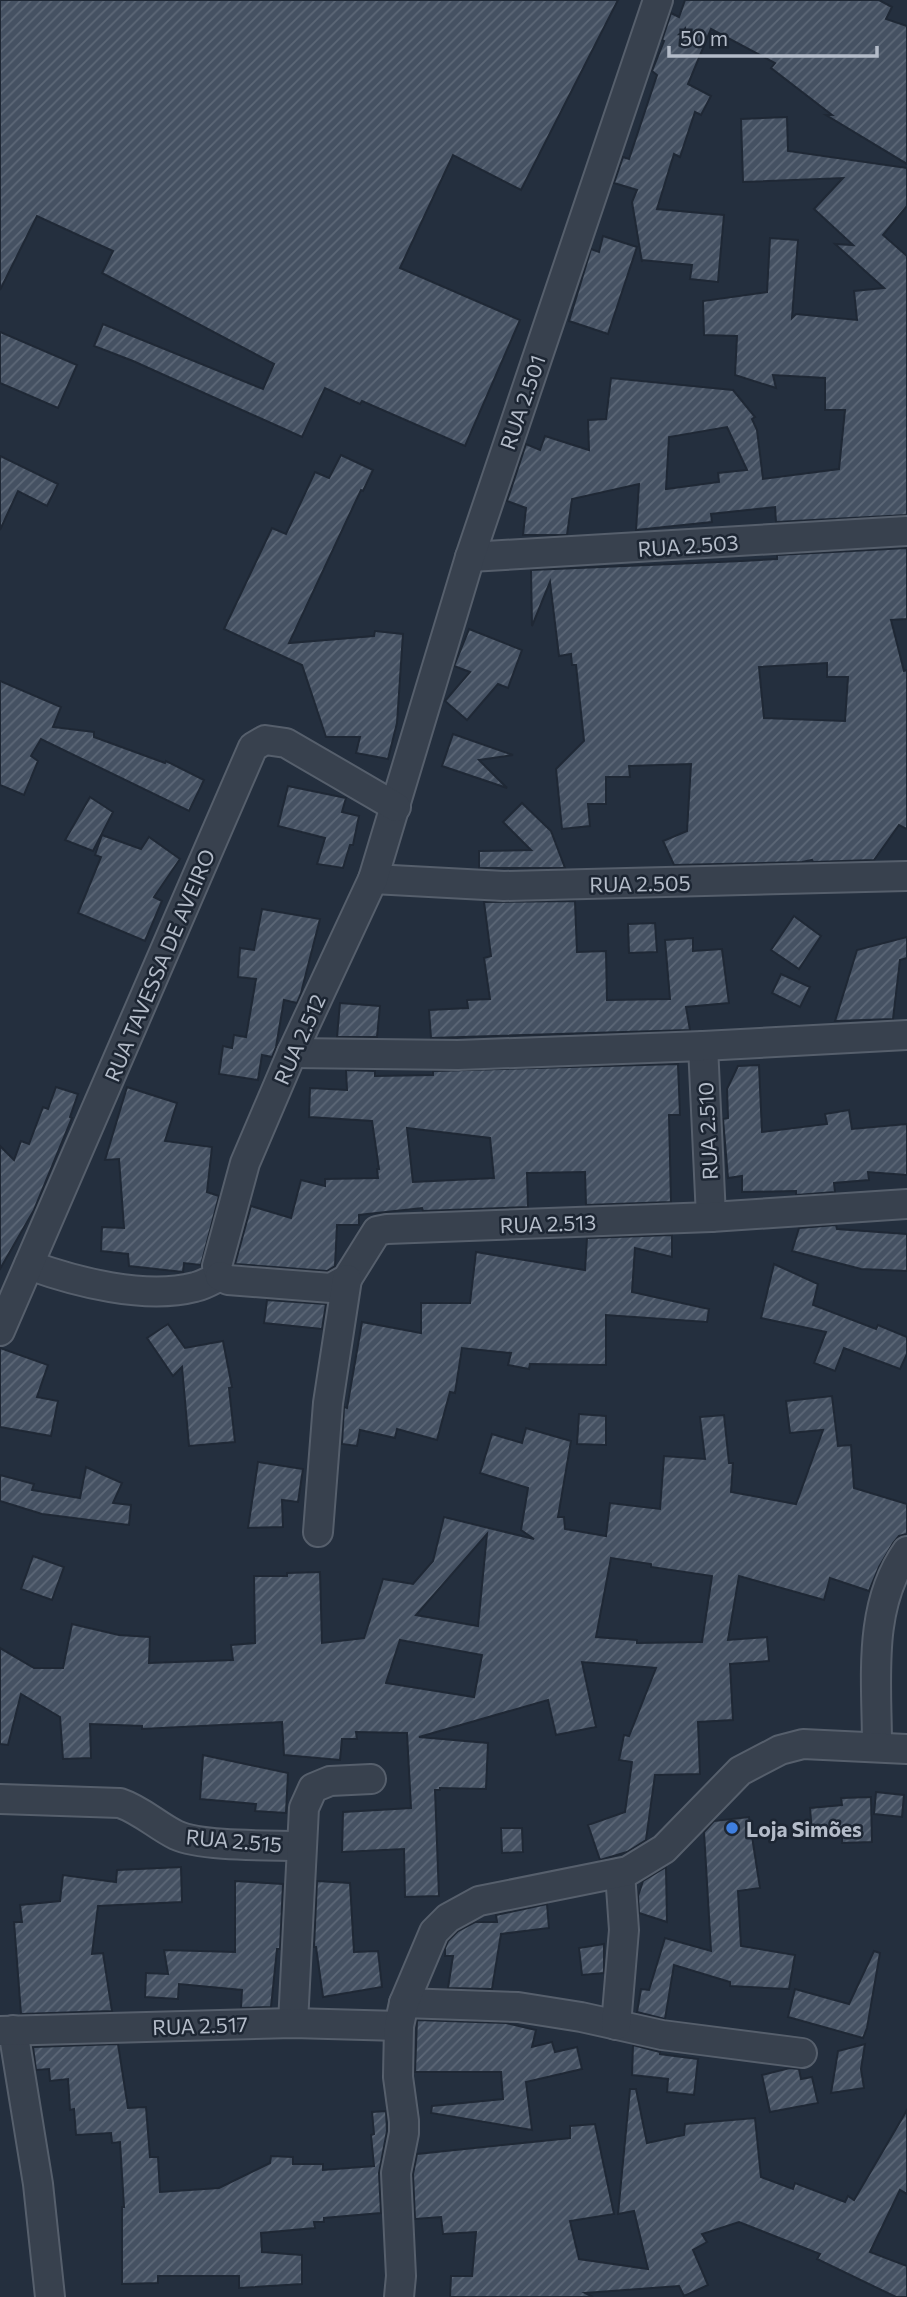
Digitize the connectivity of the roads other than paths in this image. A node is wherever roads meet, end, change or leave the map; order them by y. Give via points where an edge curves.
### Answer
1 (658, 0) edge
2 (907, 531) edge
3 (470, 557) junction
4 (396, 807) junction
5 (907, 876) edge
6 (373, 878) junction
7 (907, 1035) edge
8 (703, 1046) junction
9 (292, 1053) junction
10 (907, 1204) edge
11 (710, 1217) junction
12 (29, 1265) junction
13 (220, 1276) junction
14 (347, 1279) junction
15 (0, 1331) edge
16 (318, 1532) dead end
17 (907, 1551) edge
18 (877, 1746) junction
19 (907, 1749) edge
20 (371, 1779) dead end
21 (0, 1799) edge
22 (301, 1846) junction
23 (620, 1873) junction
24 (402, 2015) junction
25 (293, 2022) junction
26 (616, 2025) junction
27 (7, 2031) edge
28 (802, 2053) dead end
29 (50, 2297) edge
30 (398, 2297) edge

1 - 3 street, RUA 2.501
2 - 3 street, RUA 2.503
3 - 4 street, RUA 2.501
4 - 6 street, RUA 2.512
4 - 12 street, RUA TAVESSA DE AVEIRO via 286,743 265,740 253,747
5 - 6 street, RUA 2.505 via 504,886
6 - 9 street, RUA 2.512
7 - 8 street
8 - 9 street via 458,1055
8 - 11 street, RUA 2.510
9 - 13 street, RUA 2.512 via 245,1163 217,1266
10 - 11 street, RUA 2.513
11 - 14 street, RUA 2.513 via 387,1229 371,1238
12 - 13 street via 112,1287 169,1292 198,1287
12 - 15 street, RUA TAVESSA DE AVEIRO
13 - 14 street via 331,1288
14 - 16 street via 328,1403
17 - 18 street via 883,1605 876,1641
18 - 19 street
18 - 23 street via 803,1744 780,1750 740,1771 664,1849
20 - 22 street via 330,1781 313,1788 304,1808
21 - 22 street, RUA 2.515 via 120,1803 195,1841
22 - 25 street, RUA 2.515
23 - 24 street via 479,1901 447,1918 435,1932
23 - 26 street via 624,1930
24 - 25 street, RUA 2.517
24 - 26 street, RUA 2.517 via 518,2007
24 - 30 street via 398,2077 404,2133 396,2174
25 - 27 street, RUA 2.517
26 - 28 street, RUA 2.517
27 - 29 street via 38,2184

